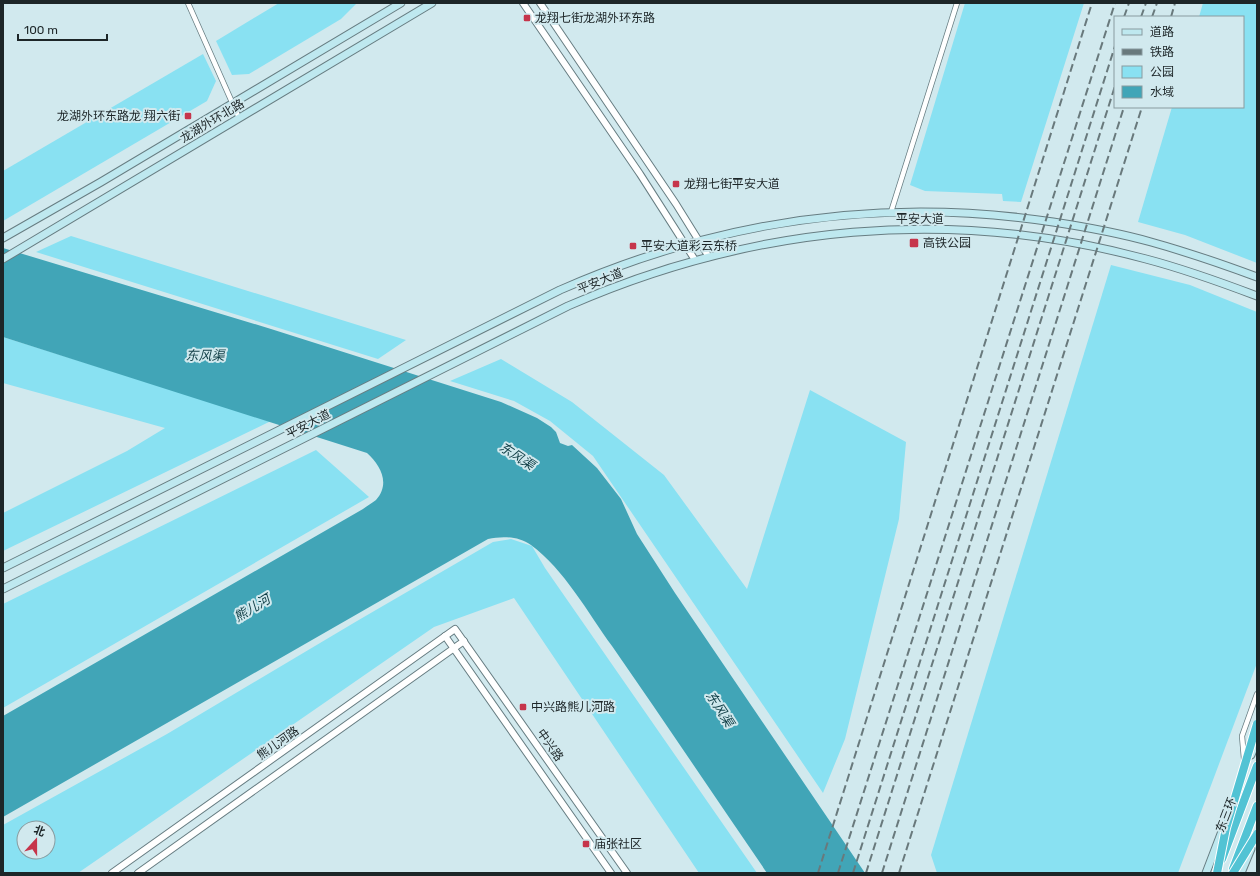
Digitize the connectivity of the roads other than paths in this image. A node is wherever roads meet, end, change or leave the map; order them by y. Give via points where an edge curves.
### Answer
1 (188, 3) edge
2 (401, 3) edge
3 (432, 3) edge
4 (522, 3) edge
5 (540, 3) edge
6 (957, 3) edge
7 (232, 103) junction
8 (239, 118) junction
9 (891, 212) junction
10 (4, 238) edge
11 (699, 241) junction
12 (685, 245) junction
13 (709, 257) junction
14 (3, 259) edge
15 (695, 260) junction
16 (1257, 278) edge
17 (1257, 296) edge
18 (3, 568) edge
19 (3, 589) edge
20 (455, 629) joint
21 (445, 636) junction
22 (464, 641) junction
23 (453, 648) junction
24 (1257, 694) edge
25 (1257, 724) edge
26 (1257, 740) edge
27 (1257, 766) edge
28 (1245, 771) junction
29 (1257, 806) edge
30 (1257, 833) edge
31 (112, 873) edge
32 (138, 873) edge
33 (611, 873) edge
34 (627, 873) edge
35 (1206, 873) edge
36 (1217, 873) edge
37 (1232, 873) edge
38 (1241, 873) edge

1 - 7 street
2 - 7 main road, 龙湖外环北路
3 - 8 main road, 龙湖外环北路
4 - 12 street
5 - 11 street
6 - 9 street
7 - 8 street
7 - 10 main road, 龙湖外环北路
8 - 14 main road, 龙湖外环北路
9 - 11 main road, 平安大道 via 858,213 783,222
9 - 16 main road, 平安大道 via 996,215 1088,227 1200,257
11 - 12 main road, 平安大道
11 - 13 street
12 - 15 street
12 - 18 main road, 平安大道 via 621,265 533,303
13 - 15 main road, 平安大道
13 - 17 main road, 平安大道 via 778,241 860,231 910,229 995,232 1085,245 1138,257 1182,269
15 - 19 main road, 平安大道 via 593,295 534,322
20 - 21 street, 熊儿河路
20 - 22 street, 中兴路
21 - 23 street, 中兴路
21 - 31 street, 熊儿河路
22 - 23 street, 熊儿河路
22 - 34 street, 中兴路
23 - 32 street, 熊儿河路
23 - 33 street, 中兴路
24 - 28 street via 1242,736
25 - 36 highway, bridge via 1226,828
26 - 28 main road
27 - 36 highway, 东三环, bridge
28 - 35 main road
29 - 37 highway, bridge
30 - 37 highway, bridge
30 - 38 main road

